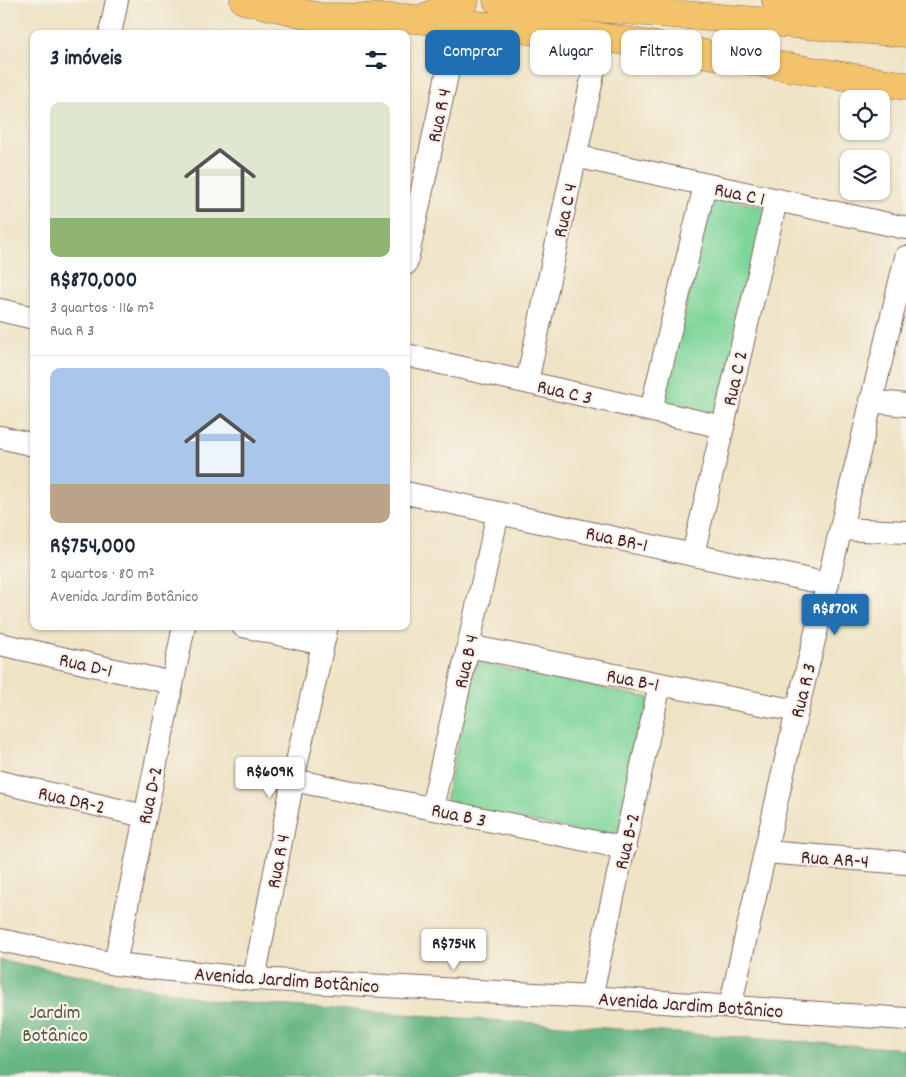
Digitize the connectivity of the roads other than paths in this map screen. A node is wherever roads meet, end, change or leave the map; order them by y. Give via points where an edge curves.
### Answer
1 (117, 0) edge
2 (244, 0) edge
3 (497, 0) edge
4 (776, 0) edge
5 (461, 12) edge
6 (906, 13) edge
7 (111, 30) edge
8 (562, 30) edge
9 (906, 33) edge
10 (611, 39) edge
11 (593, 75) edge
12 (906, 86) edge
13 (575, 156) junction
14 (705, 185) junction
15 (414, 194) edge
16 (776, 201) junction
17 (906, 228) edge
18 (410, 229) edge
19 (906, 257) edge
20 (0, 310) edge
21 (30, 317) edge
22 (410, 356) edge
23 (526, 382) junction
24 (870, 401) junction
25 (906, 405) edge
26 (651, 410) junction
27 (723, 426) junction
28 (0, 437) edge
29 (30, 444) edge
30 (410, 494) edge
31 (498, 513) junction
32 (841, 529) junction
33 (906, 532) edge
34 (693, 554) junction
35 (828, 584) junction
36 (183, 630) edge
37 (279, 630) edge
38 (325, 635) edge
39 (0, 644) edge
40 (468, 646) junction
41 (172, 683) junction
42 (660, 684) junction
43 (797, 712) junction
44 (293, 780) junction
45 (0, 782) edge
46 (432, 808) junction
47 (144, 816) junction
48 (625, 848) junction
49 (765, 852) junction
50 (906, 863) edge
51 (0, 940) edge
52 (116, 964) junction
53 (254, 979) junction
54 (590, 997) junction
55 (730, 1007) junction
56 (906, 1018) edge

1 - 7 street
2 - 5 main road via 319,16 420,20
3 - 9 main road
4 - 6 main road
5 - 8 main road
5 - 15 street, Rua R 4
10 - 12 main road
11 - 13 street, Rua C 4
13 - 14 street, Rua C 1
13 - 23 street, Rua C 4
14 - 16 street, Rua C 1
14 - 26 street
15 - 18 street, Rua R 4
16 - 17 street, Rua C 1
16 - 27 street, Rua C 2
19 - 24 street, Rua R 3
20 - 21 street
22 - 23 street, Rua C 3
23 - 26 street, Rua C 3
24 - 25 street
24 - 32 street, Rua R 3
26 - 27 street, Rua C 3
27 - 34 street, Rua C 2
28 - 29 street
30 - 31 street, Rua BR-1
31 - 34 street, Rua BR-1
31 - 40 street, Rua B 4
32 - 33 street
32 - 35 street, Rua R 3
34 - 35 street, Rua BR-1
35 - 43 street, Rua R 3
36 - 41 street, Rua D-2
37 - 38 street
38 - 44 street, Rua R 4
39 - 41 street, Rua D-1
40 - 42 street, Rua B-1
40 - 46 street, Rua B 4
41 - 47 street, Rua D-2
42 - 43 street, Rua B-1
42 - 48 street, Rua B-2
43 - 49 street, Rua R 3
44 - 46 street, Rua B 3
44 - 53 street, Rua R 4
45 - 47 street, Rua DR-2
46 - 48 street, Rua B 3
47 - 52 street, Rua D-2
48 - 54 street, Rua B-2
49 - 50 street, Rua AR-4
49 - 55 street, Rua R 3
51 - 52 street, Avenida Jardim Botânico
52 - 53 street, Avenida Jardim Botânico
53 - 54 street, Avenida Jardim Botânico
54 - 55 street, Avenida Jardim Botânico
55 - 56 street, Avenida Jardim Botânico

